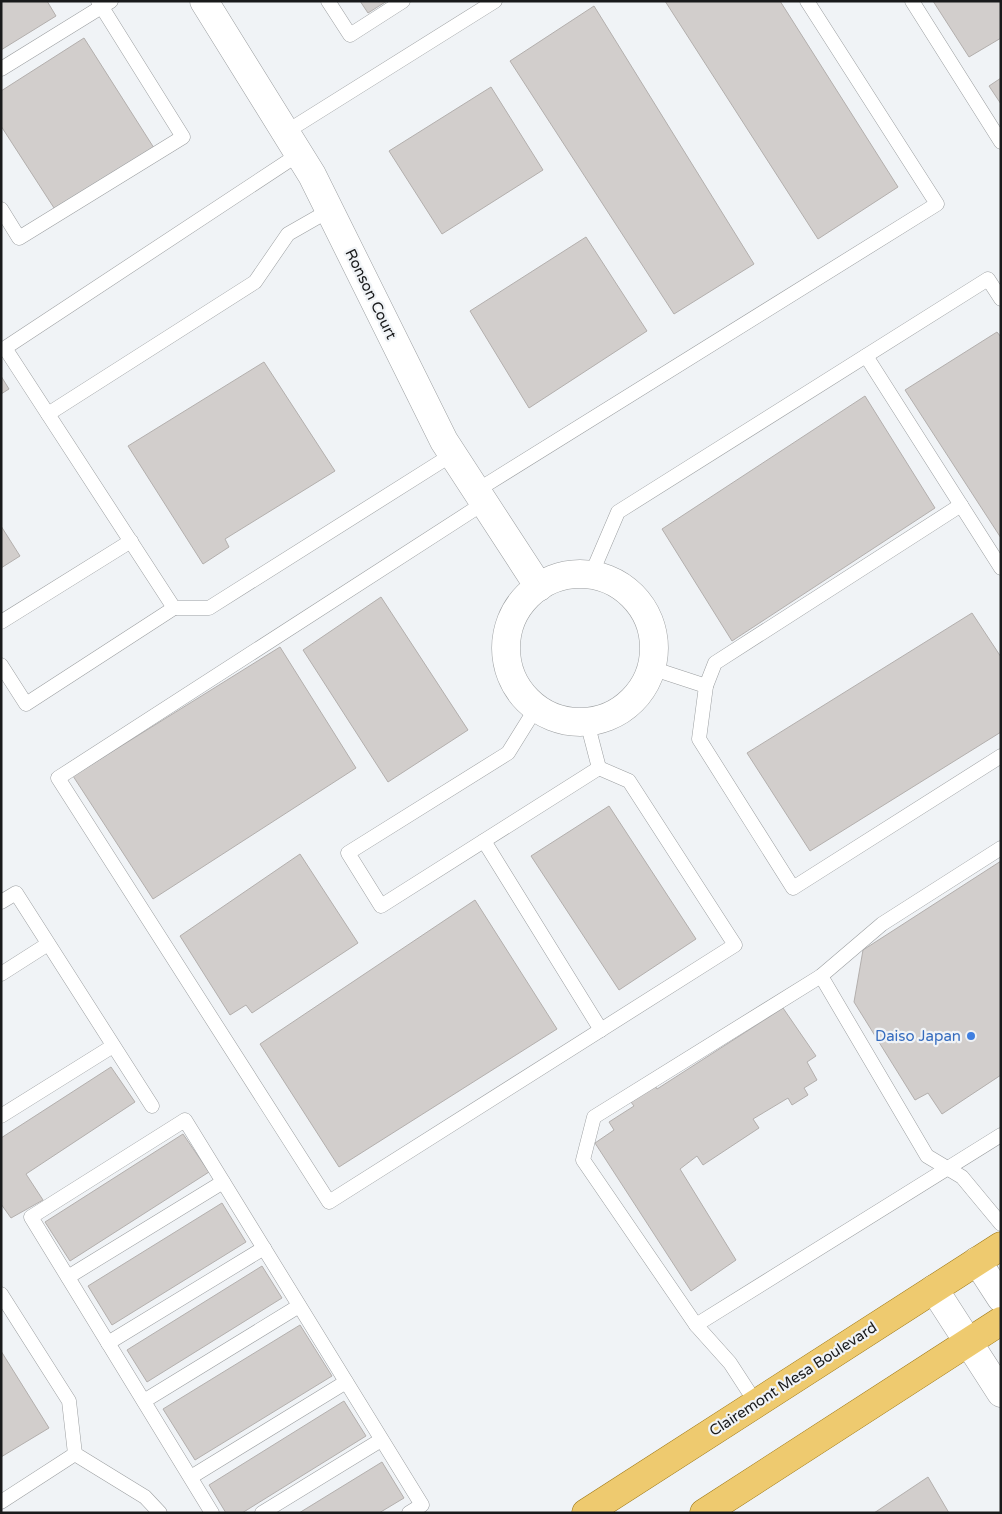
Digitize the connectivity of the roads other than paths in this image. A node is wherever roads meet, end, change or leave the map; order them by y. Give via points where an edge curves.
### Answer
1 (204, 1) edge
2 (328, 1) edge
3 (403, 1) edge
4 (495, 1) edge
5 (807, 1) edge
6 (912, 1) edge
7 (104, 3) edge
8 (1, 69) edge
9 (1001, 142) edge
10 (293, 143) junction
11 (1, 209) edge
12 (330, 210) junction
13 (1001, 299) edge
14 (866, 356) junction
15 (48, 414) junction
16 (453, 454) junction
17 (480, 497) junction
18 (961, 505) junction
19 (131, 541) junction
20 (1001, 568) edge
21 (591, 576) junction
22 (539, 587) junction
23 (174, 608) junction
24 (1, 622) edge
25 (1, 664) edge
26 (651, 668) junction
27 (706, 686) junction
28 (536, 708) junction
29 (587, 722) junction
30 (1001, 756) edge
31 (599, 768) junction
32 (484, 841) junction
33 (1001, 848) edge
34 (1, 902) edge
35 (48, 944) junction
36 (1, 974) edge
37 (821, 976) junction
38 (601, 1030) junction
39 (113, 1046) junction
40 (152, 1106) dead end
41 (1, 1116) edge
42 (1001, 1135) edge
43 (948, 1168) junction
44 (223, 1182) junction
45 (1001, 1224) edge
46 (1001, 1246) edge
47 (264, 1248) junction
48 (977, 1261) junction
49 (68, 1277) junction
50 (934, 1289) junction
51 (1, 1294) edge
52 (1001, 1298) edge
53 (300, 1306) junction
54 (1001, 1321) edge
55 (696, 1325) junction
56 (968, 1342) junction
57 (108, 1343) junction
58 (346, 1382) junction
59 (1001, 1393) edge
60 (144, 1401) junction
61 (756, 1403) junction
62 (382, 1440) junction
63 (75, 1454) junction
64 (191, 1477) junction
65 (1, 1502) edge
66 (160, 1513) edge
67 (212, 1513) edge
68 (262, 1513) edge
69 (408, 1513) edge
70 (586, 1513) edge
71 (704, 1513) edge

1 - 10 street, Ronson Court
2 - 3 lane via 350,35
4 - 10 lane
5 - 17 lane via 937,204
6 - 9 lane
7 - 8 lane
7 - 11 lane via 183,136 20,238
10 - 12 street, Ronson Court
10 - 15 lane via 5,348
12 - 15 lane via 288,234 255,282
12 - 16 street, Ronson Court
13 - 14 lane via 988,279
14 - 18 lane
14 - 21 lane via 618,512
15 - 19 lane
16 - 17 street, Ronson Court
16 - 23 lane via 209,608
17 - 22 street, Ronson Court
17 - 38 lane via 58,778 329,1202
18 - 20 lane
18 - 27 lane via 715,662
19 - 23 lane
19 - 24 lane
21 - 22 street via 573,575
21 - 26 street via 608,580 623,589 646,615 654,650
22 - 28 street via 515,612 508,629 506,647 513,681
23 - 25 lane via 26,704
26 - 27 lane
26 - 29 street via 645,684 620,710
27 - 30 lane via 699,739 793,888
28 - 29 street via 552,717
28 - 32 lane via 508,753 348,853 381,906
29 - 31 lane
31 - 32 lane
31 - 38 lane via 629,781 735,945
32 - 38 lane
33 - 37 lane via 882,924
34 - 35 lane via 16,893
35 - 36 lane
35 - 39 lane
37 - 43 lane via 927,1156
37 - 55 lane via 594,1117 583,1160
39 - 40 lane
39 - 41 lane
42 - 43 lane
43 - 45 lane via 962,1177
43 - 55 lane
44 - 47 lane
44 - 49 lane
44 - 49 lane via 185,1120 31,1217
46 - 48 main road, Clairemont Mesa Boulevard
47 - 53 lane
47 - 57 lane
48 - 50 main road, Clairemont Mesa Boulevard
48 - 52 street
49 - 57 lane
50 - 56 street
50 - 61 main road, Clairemont Mesa Boulevard
51 - 63 lane via 69,1401
53 - 58 lane
53 - 60 lane
54 - 56 main road
55 - 61 lane via 730,1363
56 - 59 street
56 - 71 main road
57 - 60 lane
58 - 62 lane
58 - 64 lane
60 - 64 lane
61 - 70 main road, Clairemont Mesa Boulevard
62 - 68 lane
62 - 69 lane via 422,1505
63 - 65 lane
63 - 66 lane via 145,1497
64 - 67 lane

